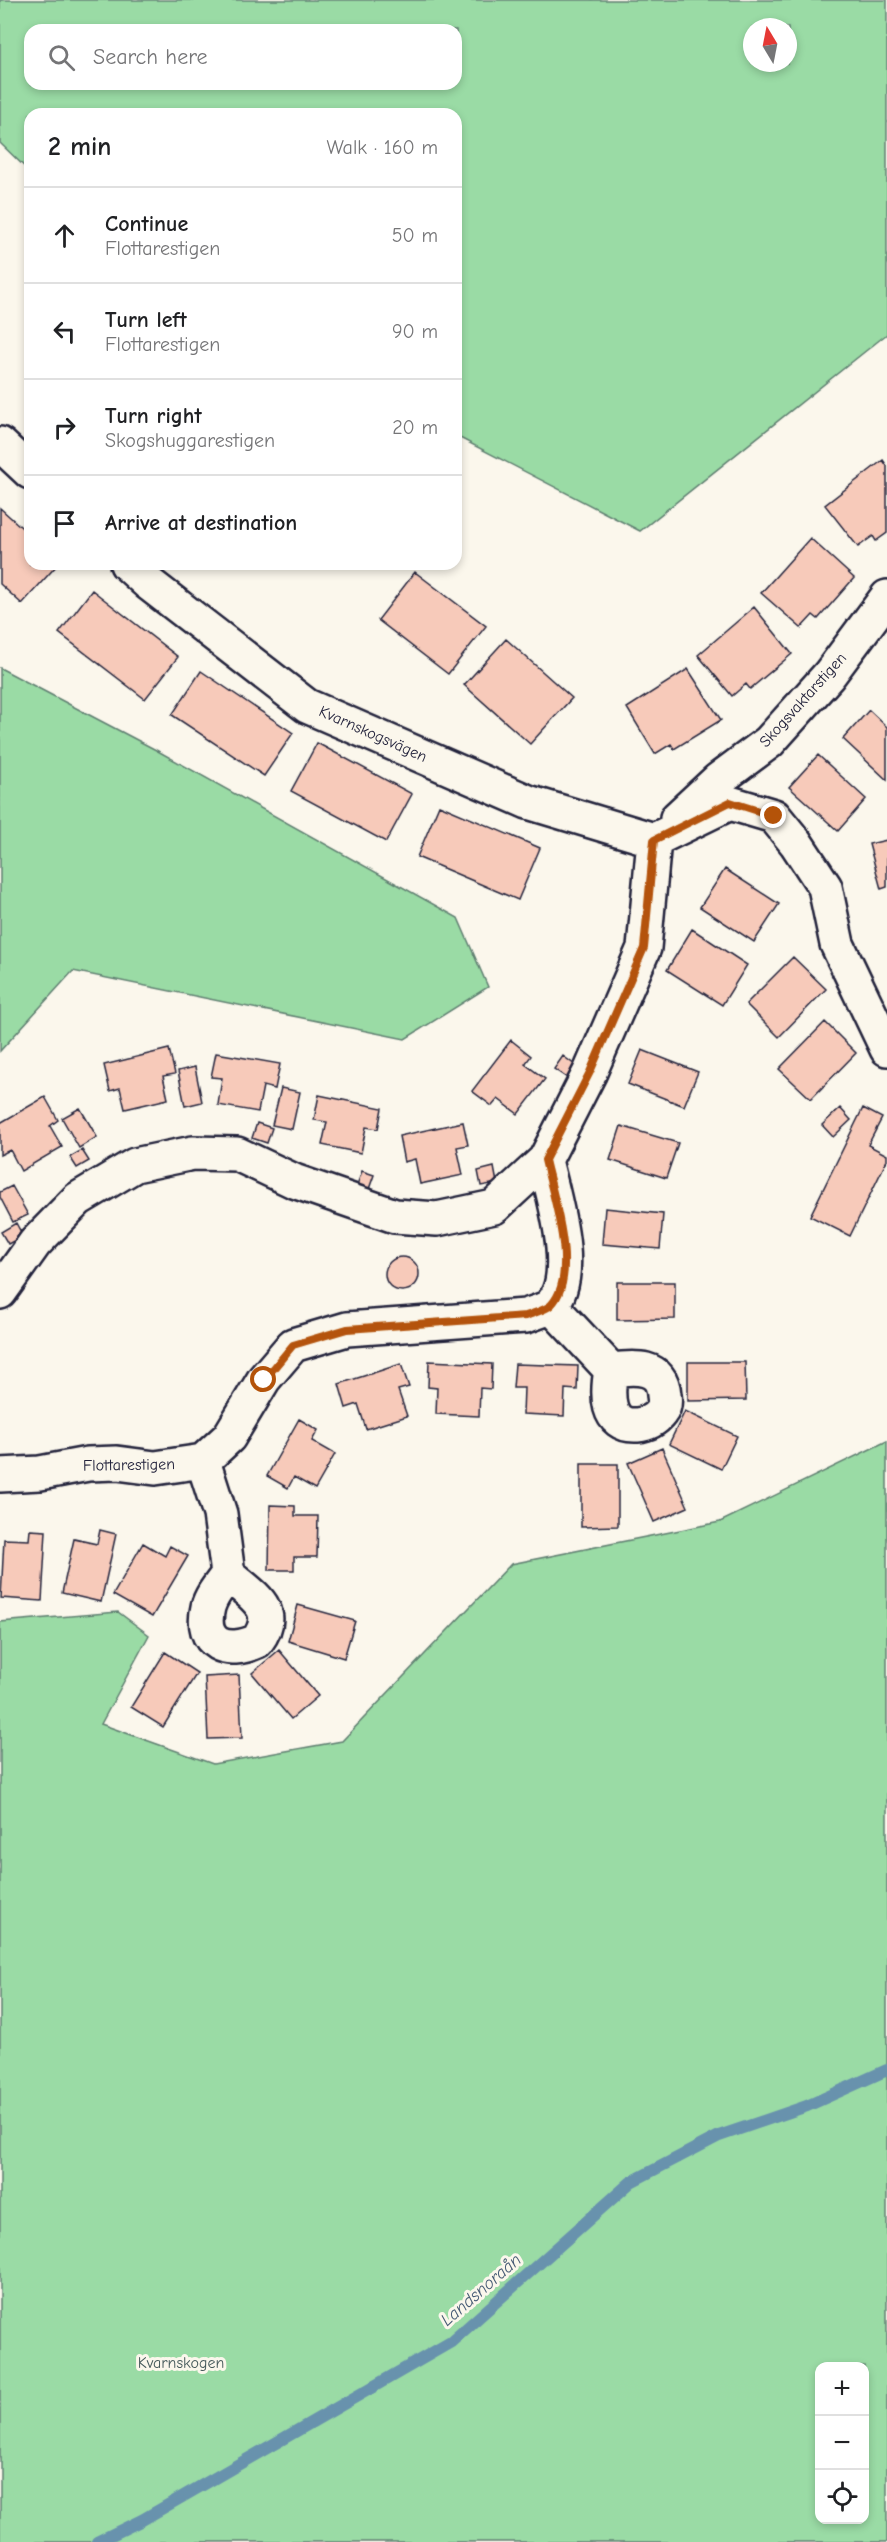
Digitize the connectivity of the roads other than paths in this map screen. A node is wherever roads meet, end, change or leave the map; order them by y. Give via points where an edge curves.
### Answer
1 (0, 444) edge
2 (24, 466) edge
3 (134, 570) edge
4 (887, 597) edge
5 (654, 840) junction
6 (887, 1049) edge
7 (545, 1160) junction
8 (0, 1292) edge
9 (551, 1306) junction
10 (611, 1370) dead end
11 (203, 1461) junction
12 (0, 1475) edge
13 (228, 1574) dead end

1 - 2 street
3 - 5 street, Kvarnskogsvägen via 307,706 528,802
4 - 5 street, Skogsvaktarstigen via 830,675 769,742 718,780
5 - 6 street via 730,802 774,816 825,887 837,944
5 - 7 street via 644,948 590,1072
7 - 8 street via 494,1207 437,1219 395,1216 346,1201 237,1154 193,1153 135,1165 78,1199 35,1243
7 - 9 street via 562,1233 563,1284
9 - 10 street
9 - 11 street via 526,1316 347,1329 293,1345 264,1380 229,1437
11 - 12 street, Flottarestigen via 155,1468 88,1464
11 - 13 street via 220,1514

